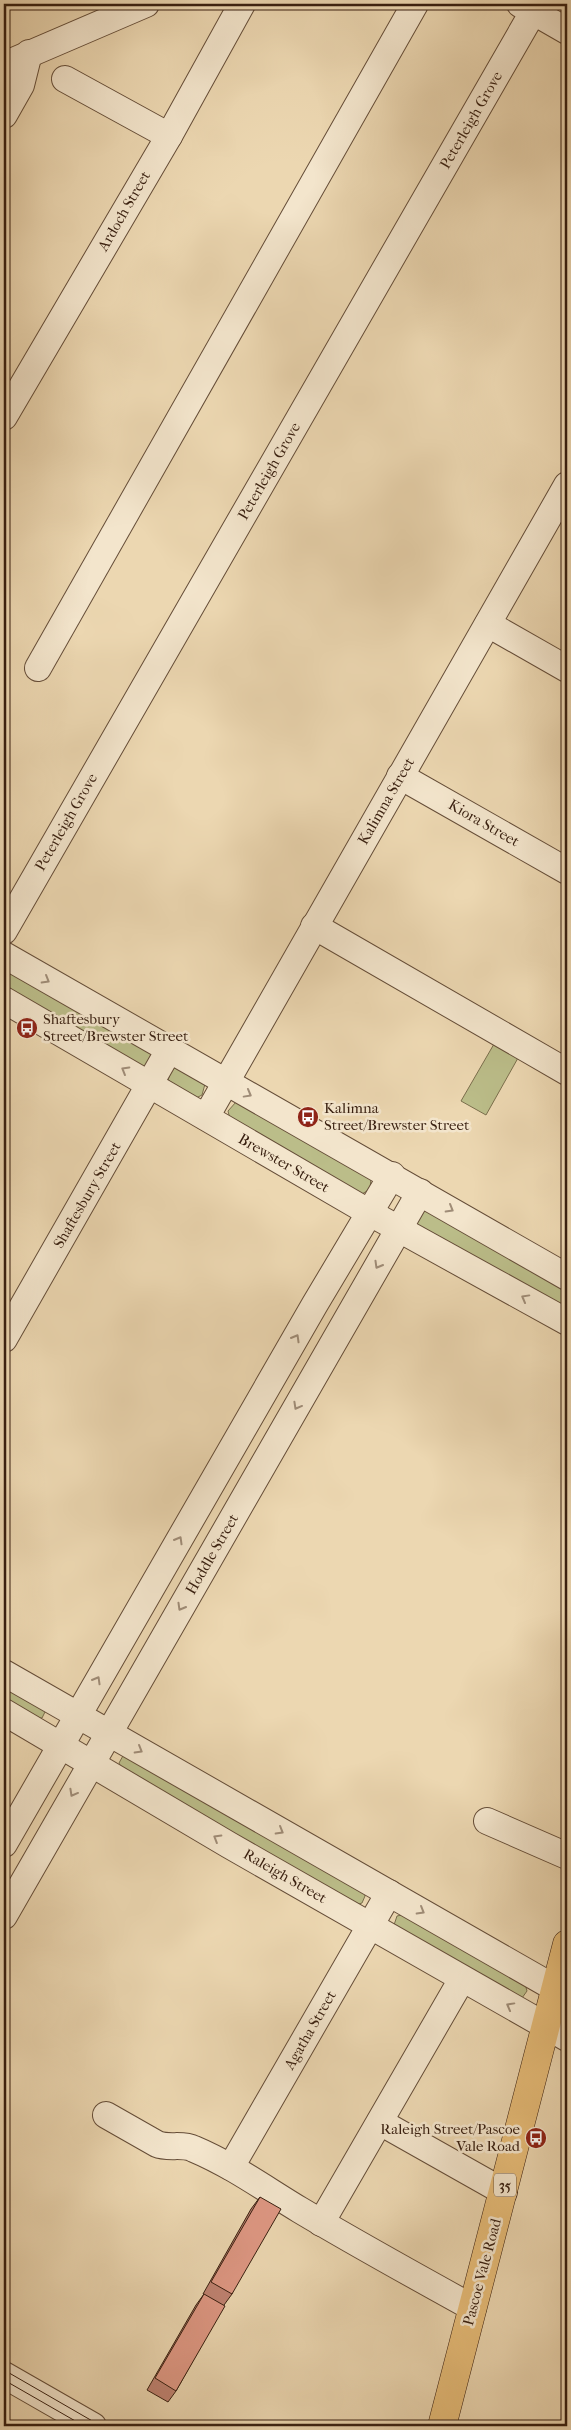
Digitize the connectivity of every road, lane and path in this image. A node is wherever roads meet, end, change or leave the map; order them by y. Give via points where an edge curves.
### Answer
1 (146, 4) edge
2 (242, 4) edge
3 (415, 4) edge
4 (527, 8) edge
5 (567, 31) edge
6 (29, 53) junction
7 (4, 65) edge
8 (65, 79) dead end
9 (4, 114) edge
10 (169, 136) junction
11 (4, 417) edge
12 (567, 486) edge
13 (488, 624) junction
14 (38, 668) dead end
15 (567, 669) edge
16 (400, 776) junction
17 (567, 871) edge
18 (314, 926) junction
19 (4, 931) edge
20 (4, 955) edge
21 (4, 1000) edge
22 (169, 1050) junction
23 (567, 1072) edge
24 (224, 1081) junction
25 (150, 1084) junction
26 (206, 1116) junction
27 (392, 1175) junction
28 (420, 1192) junction
29 (370, 1213) junction
30 (399, 1229) junction
31 (567, 1277) edge
32 (567, 1322) edge
33 (4, 1339) edge
34 (226, 1460) junction
35 (256, 1478) junction
36 (4, 1673) edge
37 (4, 1712) edge
38 (77, 1716) junction
39 (108, 1733) junction
40 (60, 1744) junction
41 (90, 1762) junction
42 (486, 1821) dead end
43 (4, 1844) edge
44 (567, 1856) edge
45 (389, 1893) junction
46 (4, 1916) edge
47 (370, 1925) junction
48 (567, 1944) edge
49 (462, 1979) junction
50 (562, 1992) edge
51 (557, 2032) edge
52 (106, 2115) dead end
53 (380, 2122) junction
54 (231, 2167) junction
55 (504, 2192) junction
56 (321, 2223) junction
57 (473, 2308) junction
58 (4, 2375) edge
59 (93, 2426) edge
60 (442, 2426) edge

1 - 6 street
2 - 10 street, Ardoch Street
3 - 14 street
4 - 5 street
4 - 19 street, Peterleigh Grove
6 - 7 street
6 - 9 street via 21,85
8 - 10 street
10 - 11 street, Ardoch Street
12 - 13 street, Kalimna Street
13 - 15 street
13 - 16 street, Kalimna Street
16 - 17 street, Kiora Street
16 - 18 street, Kalimna Street
18 - 23 street
18 - 24 street, Kalimna Street
20 -> 22 street
25 -> 21 street, Brewster Street
22 - 24 street
22 - 25 street, Shaftesbury Street
24 - 26 street, Kalimna Street
24 -> 27 street
25 - 26 street, Brewster Street
25 - 33 street, Shaftesbury Street
26 - 29 street, Brewster Street
27 - 28 street
27 - 29 street
28 - 30 street, Hoddle Street
28 -> 31 street
29 - 30 street, Brewster Street
34 -> 29 street
32 -> 30 street, Brewster Street
30 -> 35 street, Hoddle Street
34 - 35 street
38 -> 34 street
35 -> 39 street, Hoddle Street
36 - 38 street
37 - 40 street, Raleigh Street
38 - 39 street
38 - 40 street
39 - 41 street, Hoddle Street
39 -> 45 street
40 - 41 street, Raleigh Street
40 - 43 street
41 -> 46 street, Hoddle Street
47 -> 41 street, Raleigh Street
42 - 44 street
45 - 47 street, Agatha Street
45 -> 50 street
47 - 49 street, Raleigh Street
47 - 54 street, Agatha Street
48 - 50 main road, Pascoe Vale Road / 35
51 -> 49 street, Raleigh Street
49 - 53 street
50 - 51 main road, Pascoe Vale Road / 35
51 - 55 main road, Pascoe Vale Road / 35
52 - 54 street via 157,2144 185,2145
53 - 55 street
53 - 56 street
54 - 56 street
55 - 57 main road, Pascoe Vale Road / 35
56 - 57 street
57 - 60 main road, Pascoe Vale Road / 35
58 - 59 street

